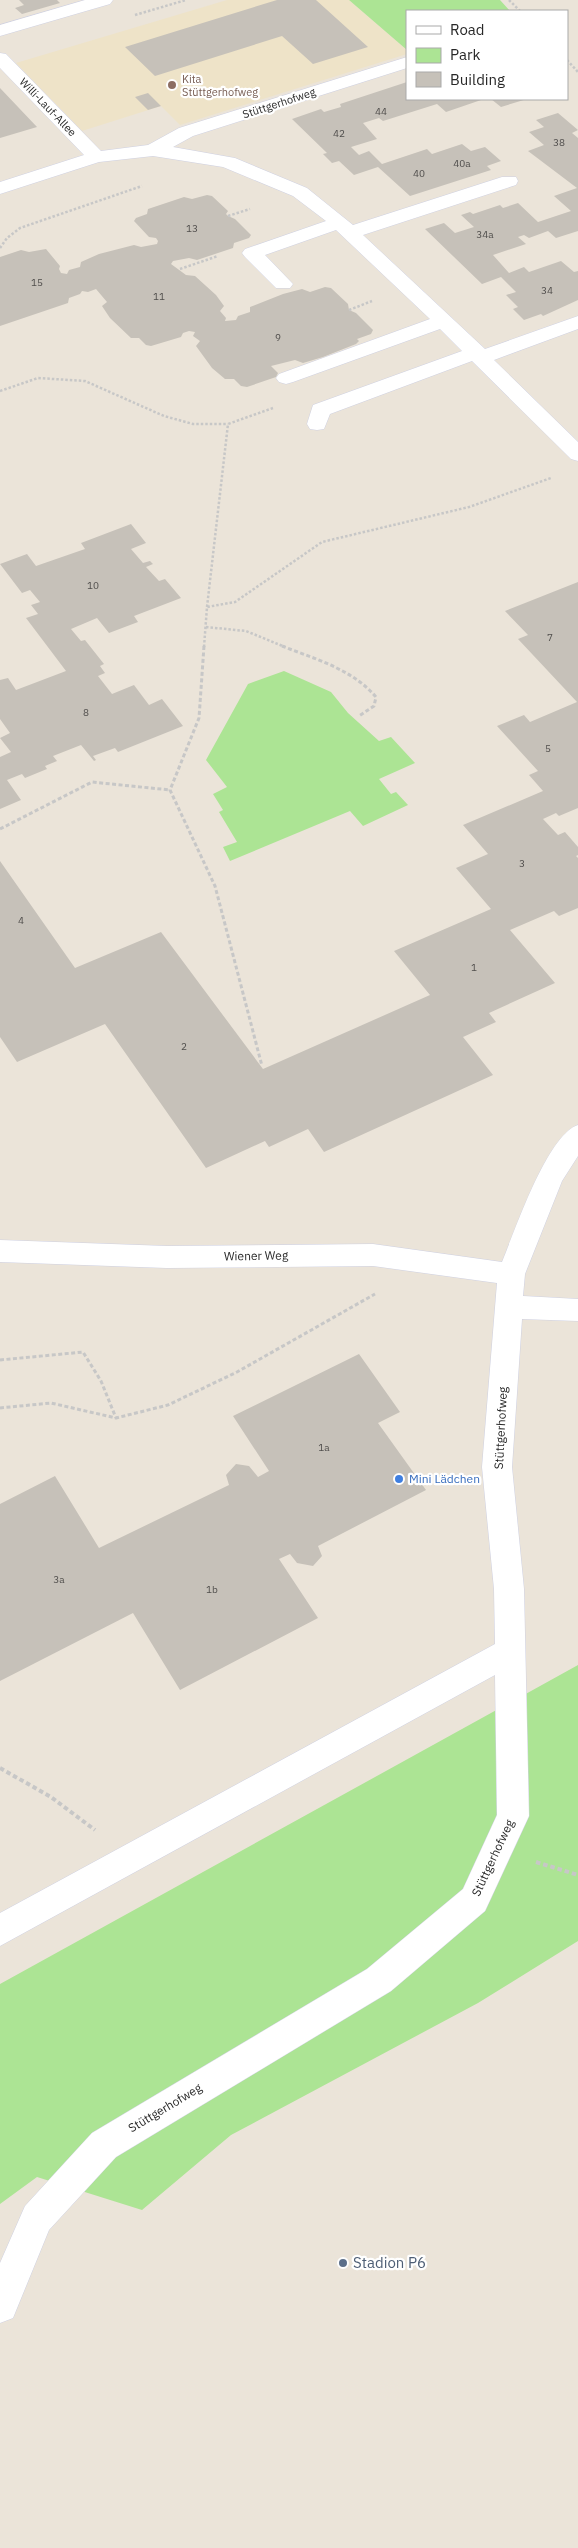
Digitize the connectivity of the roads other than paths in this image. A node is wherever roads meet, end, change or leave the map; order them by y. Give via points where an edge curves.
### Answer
1 (104, 0) edge
2 (0, 31) edge
3 (0, 58) edge
4 (406, 62) edge
5 (153, 150) junction
6 (97, 157) junction
7 (509, 181) dead end
8 (0, 188) edge
9 (344, 228) junction
10 (283, 284) dead end
11 (443, 321) junction
12 (578, 322) edge
13 (480, 355) junction
14 (286, 378) dead end
15 (317, 424) dead end
16 (578, 454) edge
17 (578, 1135) edge
18 (0, 1251) edge
19 (511, 1274) junction
20 (509, 1307) junction
21 (578, 1310) edge
22 (511, 1651) junction
23 (0, 1930) edge
24 (0, 2305) edge

1 - 2 street
3 - 6 street, Willi-Lauf-Allee
4 - 5 street, Stüttgerhofweg via 186,132
5 - 6 street, Stüttgerhofweg
5 - 9 street, Stüttgerhofweg via 228,162 300,192
6 - 8 street, Stüttgerhofweg
7 - 9 street
9 - 10 street via 252,252
9 - 11 street, Stüttgerhofweg
11 - 13 street, Stüttgerhofweg
11 - 14 street
12 - 13 street
13 - 15 street via 320,410
13 - 16 street, Stüttgerhofweg
17 - 19 street, Stüttgerhofweg via 550,1177
18 - 19 street, Wiener Weg via 167,1257 373,1255
19 - 20 street, Stüttgerhofweg
20 - 21 street
20 - 22 street, Stüttgerhofweg via 497,1467 509,1589
22 - 23 street
22 - 24 street, Stüttgerhofweg via 513,1816 474,1900 379,1980 104,2145 37,2218

